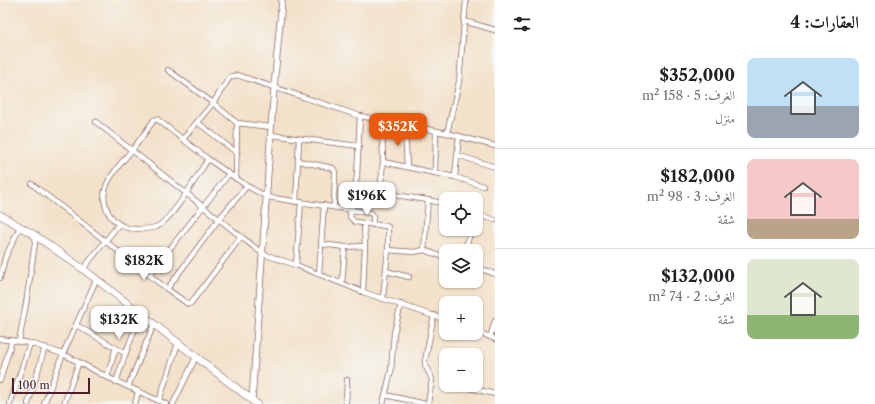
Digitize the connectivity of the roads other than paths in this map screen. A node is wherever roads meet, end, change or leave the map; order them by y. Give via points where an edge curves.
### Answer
1 (282, 0) edge
2 (466, 0) edge
3 (464, 21) junction
4 (495, 30) edge
5 (168, 70) dead end
6 (274, 88) junction
7 (213, 103) junction
8 (360, 116) junction
9 (382, 121) junction
10 (96, 122) dead end
11 (196, 122) junction
12 (237, 123) junction
13 (405, 126) junction
14 (271, 127) junction
15 (436, 131) junction
16 (447, 133) junction
17 (271, 135) junction
18 (459, 136) junction
19 (183, 139) junction
20 (299, 139) junction
21 (359, 146) junction
22 (495, 146) edge
23 (132, 150) junction
24 (238, 154) junction
25 (457, 155) junction
26 (208, 160) junction
27 (298, 161) junction
28 (383, 162) junction
29 (407, 167) junction
30 (495, 167) edge
31 (435, 173) junction
32 (229, 174) junction
33 (455, 176) junction
34 (236, 179) junction
35 (32, 184) dead end
36 (247, 186) junction
37 (483, 186) dead end
38 (355, 189) junction
39 (186, 193) junction
40 (380, 193) junction
41 (267, 197) junction
42 (428, 200) junction
43 (299, 202) junction
44 (439, 202) edge
45 (324, 206) junction
46 (203, 207) junction
47 (334, 207) junction
48 (350, 210) junction
49 (1, 217) edge
50 (483, 217) edge
51 (219, 219) junction
52 (495, 220) edge
53 (119, 224) junction
54 (364, 224) junction
55 (373, 225) junction
56 (20, 227) junction
57 (36, 236) junction
58 (241, 237) junction
59 (106, 241) junction
60 (321, 244) junction
61 (345, 246) junction
62 (365, 246) junction
63 (388, 250) junction
64 (424, 250) junction
65 (263, 254) junction
66 (439, 255) edge
67 (296, 265) junction
68 (83, 269) junction
69 (483, 270) edge
70 (386, 271) junction
71 (319, 274) junction
72 (495, 274) edge
73 (149, 275) junction
74 (409, 277) dead end
75 (0, 278) edge
76 (96, 280) junction
77 (342, 283) junction
78 (166, 289) junction
79 (364, 292) junction
80 (383, 298) junction
81 (401, 304) junction
82 (141, 314) junction
83 (434, 315) junction
84 (439, 317) edge
85 (495, 321) edge
86 (154, 324) junction
87 (76, 325) junction
88 (492, 338) edge
89 (0, 339) edge
90 (12, 340) junction
91 (19, 341) junction
92 (30, 343) junction
93 (178, 343) junction
94 (45, 348) junction
95 (116, 348) junction
96 (126, 352) junction
97 (63, 354) junction
98 (196, 357) junction
99 (79, 362) junction
100 (107, 377) junction
101 (0, 380) edge
102 (347, 380) dead end
103 (116, 382) junction
104 (128, 387) junction
105 (483, 391) edge
106 (138, 392) junction
107 (495, 394) edge
108 (386, 395) junction
109 (159, 401) junction
110 (254, 403) edge
111 (10, 404) edge
112 (28, 404) edge
113 (44, 404) edge
114 (64, 404) edge
115 (135, 404) edge
116 (166, 404) edge
117 (173, 404) edge
118 (346, 404) edge
119 (383, 404) edge
120 (427, 404) edge

1 - 6 street
2 - 3 street
3 - 4 street
3 - 16 street via 459,82
5 - 7 street
6 - 7 street via 233,75
6 - 8 street
6 - 14 street
7 - 11 street
7 - 12 street
8 - 9 street
8 - 21 street
9 - 13 street
9 - 28 street
10 - 23 street
11 - 19 street
11 - 24 street
12 - 14 street
12 - 24 street
13 - 15 street
13 - 29 street
14 - 17 street
15 - 16 street
15 - 31 street
16 - 18 street
17 - 20 street
17 - 41 street
18 - 22 street
18 - 25 street
19 - 23 street via 156,120
19 - 26 street
20 - 21 street
20 - 27 street
21 - 38 street
23 - 39 street
23 - 53 street via 106,187 106,208
24 - 34 street
25 - 30 street
25 - 33 street
26 - 32 street
26 - 39 street
27 - 43 street
27 - 47 street via 333,168
28 - 29 street
28 - 40 street
29 - 31 street
31 - 33 street
32 - 34 street
32 - 46 street
33 - 37 street
34 - 36 street
35 - 59 street
36 - 41 street
36 - 51 street
38 - 40 street
38 - 48 street
39 - 46 street
39 - 53 street via 164,221 156,227 130,229
40 - 42 street
41 - 43 street
41 - 65 street
42 - 44 street
42 - 64 street
43 - 45 street
43 - 67 street
45 - 47 street
45 - 60 street
46 - 51 street
46 - 73 street
47 - 48 street
48 - 54 street via 352,220
48 - 55 street via 372,214
49 - 56 main road
50 - 52 street
51 - 58 street
51 - 78 street
53 - 59 street
54 - 55 street
54 - 62 street
55 - 63 street via 387,226
56 - 57 main road
56 - 75 street via 5,258
57 - 68 main road
57 - 91 street
58 - 65 street
58 - 78 street via 191,303 186,304
59 - 68 street
59 - 73 street
60 - 61 street
60 - 71 street
61 - 62 street
61 - 77 street
62 - 79 street
63 - 64 street
63 - 70 street
64 - 66 street
65 - 67 street
65 - 110 street
67 - 71 street
68 - 76 main road
69 - 72 street
70 - 74 street
70 - 80 street
71 - 77 street
73 - 78 street
76 - 82 main road
76 - 87 street
77 - 79 street
79 - 80 street
80 - 81 street
81 - 83 street
81 - 108 street via 394,333
82 - 86 main road
82 - 96 street
83 - 84 street
83 - 120 street via 425,361 432,379
85 - 88 street
86 - 93 main road
86 - 104 street
87 - 95 street
87 - 97 street
89 - 90 street
90 - 91 street
90 - 101 street
91 - 92 street
92 - 94 street
92 - 111 street
93 - 98 main road
93 - 109 street
94 - 97 street
94 - 112 street
95 - 96 street
95 - 100 street
96 - 103 street
97 - 99 street
97 - 113 street
98 - 110 main road
98 - 117 street
99 - 100 street
99 - 114 street
100 - 103 street
102 - 118 street
103 - 104 street
104 - 106 street
105 - 107 street
106 - 109 street
106 - 115 street
108 - 119 street
108 - 120 street
109 - 116 street

